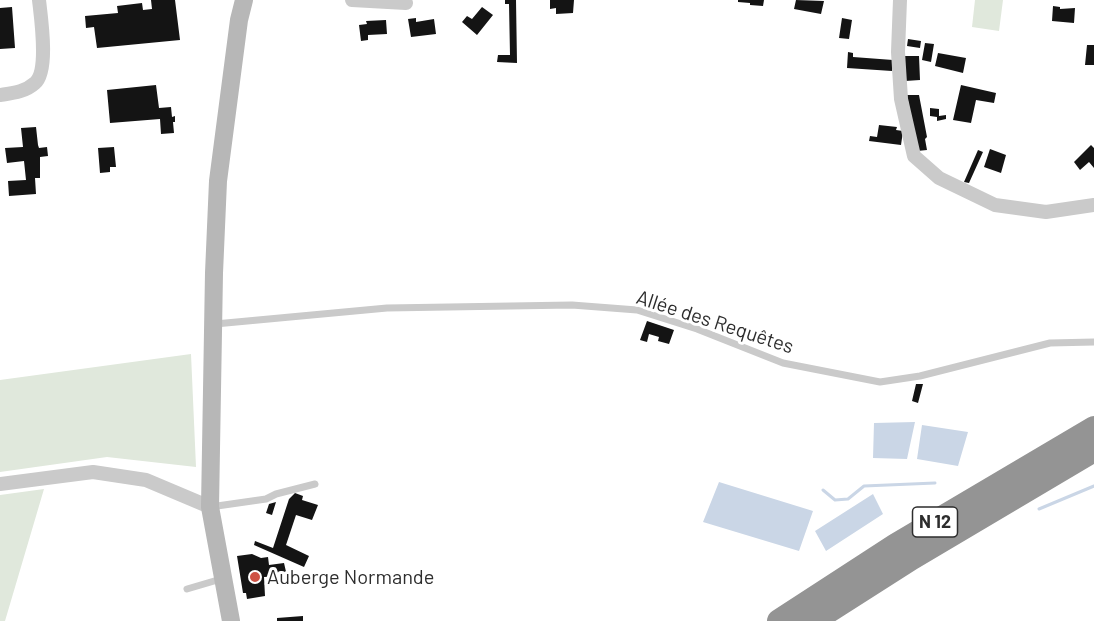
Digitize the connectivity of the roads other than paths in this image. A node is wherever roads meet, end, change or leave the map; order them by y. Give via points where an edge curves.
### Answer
1 (39, 0) edge
2 (242, 0) edge
3 (352, 0) edge
4 (900, 0) edge
5 (406, 3) dead end
6 (0, 94) edge
7 (1094, 205) edge
8 (213, 324) junction
9 (1094, 342) edge
10 (1094, 428) edge
11 (1094, 450) edge
12 (0, 484) edge
13 (315, 484) dead end
14 (210, 507) junction
15 (224, 578) junction
16 (187, 589) dead end
17 (231, 621) edge
18 (779, 621) edge
19 (813, 621) edge

1 - 6 street via 43,39 37,82 19,92
2 - 8 main road via 218,182
3 - 5 street
4 - 7 street via 901,99 914,156 939,177 995,205 1046,212
8 - 9 lane, Allée des Requêtes via 387,308 573,304 637,310 783,363 880,382 920,376 1050,343
8 - 14 main road
10 - 18 highway, N 12 via 896,545
11 - 19 highway, N 12
12 - 14 street via 93,472 146,480
13 - 14 lane via 266,499
14 - 15 main road
15 - 16 lane
15 - 17 main road

